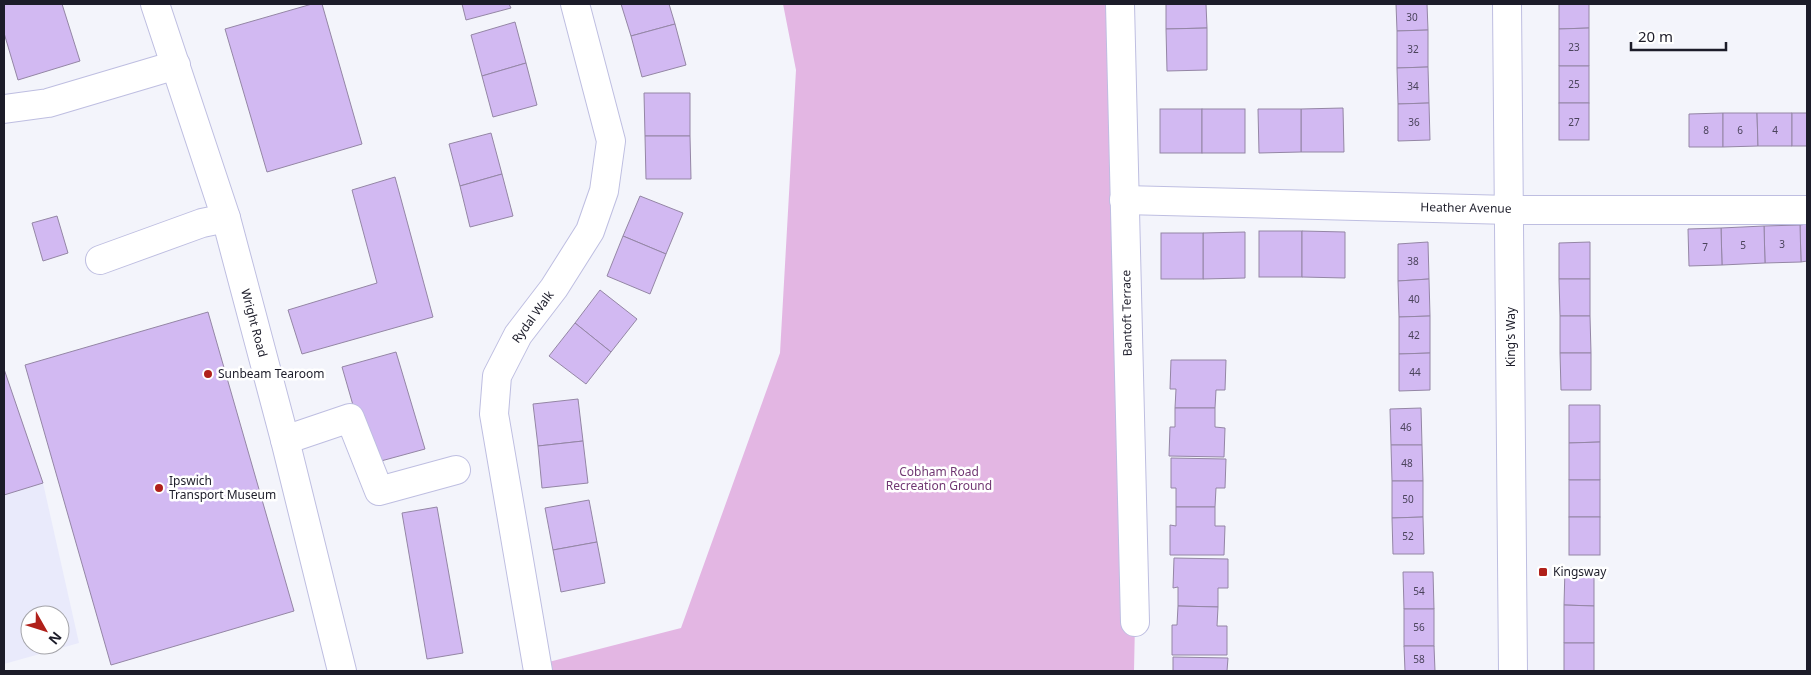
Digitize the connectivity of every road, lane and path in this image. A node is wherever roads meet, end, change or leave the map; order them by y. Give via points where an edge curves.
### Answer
1 (575, 4) edge
2 (1120, 4) edge
3 (1507, 4) edge
4 (163, 5) edge
5 (176, 65) junction
6 (4, 110) edge
7 (1124, 200) junction
8 (1510, 210) junction
9 (1807, 210) edge
10 (226, 218) junction
11 (100, 260) dead end
12 (285, 440) junction
13 (456, 470) dead end
14 (1135, 622) dead end
15 (342, 671) edge
16 (538, 671) edge
17 (1513, 671) edge

1 - 16 street, Rydal Walk via 611,141 604,191 590,231 554,288 518,335 497,376 494,414
2 - 7 street, Bantoft Terrace
3 - 8 street, King's Way
4 - 5 street, Wright Road
5 - 6 street via 48,102
5 - 10 street, Wright Road
7 - 8 street, Heather Avenue
7 - 14 street, Bantoft Terrace
8 - 9 street, Heather Avenue
8 - 17 street, King's Way
10 - 11 street via 202,223
10 - 12 street, Wright Road
12 - 13 street via 350,418 379,491
12 - 15 street, Wright Road

